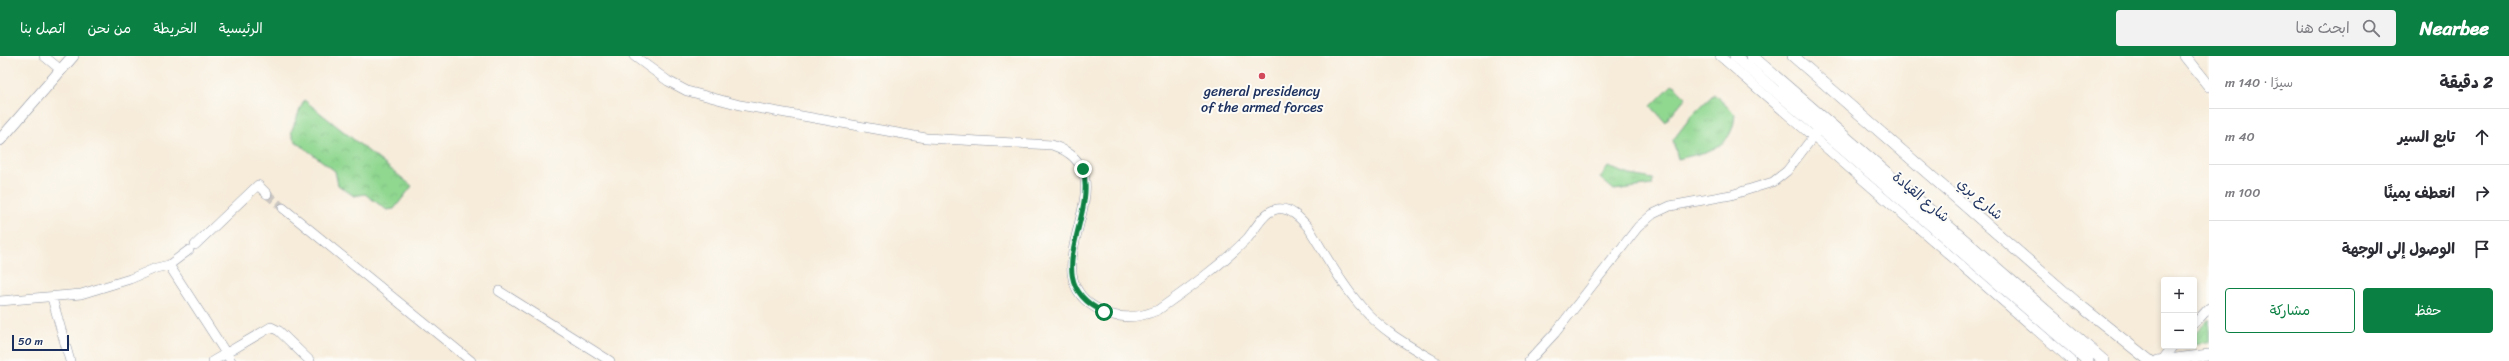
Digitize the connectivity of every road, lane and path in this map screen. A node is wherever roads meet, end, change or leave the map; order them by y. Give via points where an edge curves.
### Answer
1 (44, 56) edge
2 (73, 56) edge
3 (634, 56) edge
4 (1720, 56) edge
5 (1735, 56) edge
6 (1752, 56) edge
7 (1793, 56) edge
8 (2185, 56) edge
9 (61, 70) junction
10 (2209, 86) edge
11 (1817, 132) junction
12 (0, 140) edge
13 (267, 194) tunnel mouth
14 (283, 208) tunnel mouth
15 (169, 265) junction
16 (499, 291) dead end
17 (52, 298) junction
18 (0, 300) edge
19 (2209, 308) edge
20 (2197, 321) edge
21 (2170, 349) edge
22 (2209, 355) edge
23 (228, 358) edge
24 (2161, 360) edge
25 (70, 361) edge
26 (213, 361) edge
27 (310, 361) edge
28 (471, 361) edge
29 (610, 361) edge
30 (1435, 361) edge
31 (1528, 361) edge
32 (2072, 361) edge
33 (2088, 361) edge
34 (2104, 361) edge
35 (2150, 361) edge

1 - 9 street
2 - 9 main road
3 - 30 street via 668,81 687,91 740,105 926,138 1052,144 1064,149 1075,157 1083,169 1086,182 1073,254 1073,285 1080,297 1091,306 1116,315 1143,316 1158,310 1234,251 1268,214 1276,209 1285,209 1298,216 1308,227 1358,304 1371,318
4 - 11 street, شارع القيادة
5 - 11 main road, شارع القيادة
6 - 34 main road, شارع القيادة
7 - 35 main road, شارع بري via 2077,303
8 - 10 main road via 2194,64
9 - 12 main road
11 - 31 street via 1787,170 1773,182 1731,195 1670,206 1653,214 1638,226 1555,332
11 - 32 street, شارع القيادة
11 - 33 main road, شارع القيادة
13 - 15 street via 258,185 255,187 244,201
14 - 28 street
15 - 17 street via 81,294
15 - 23 street
16 - 29 street
17 - 18 street
17 - 25 street
19 - 20 street
21 - 24 street
22 - 24 main road
23 - 26 street
23 - 27 street via 271,327 279,331

